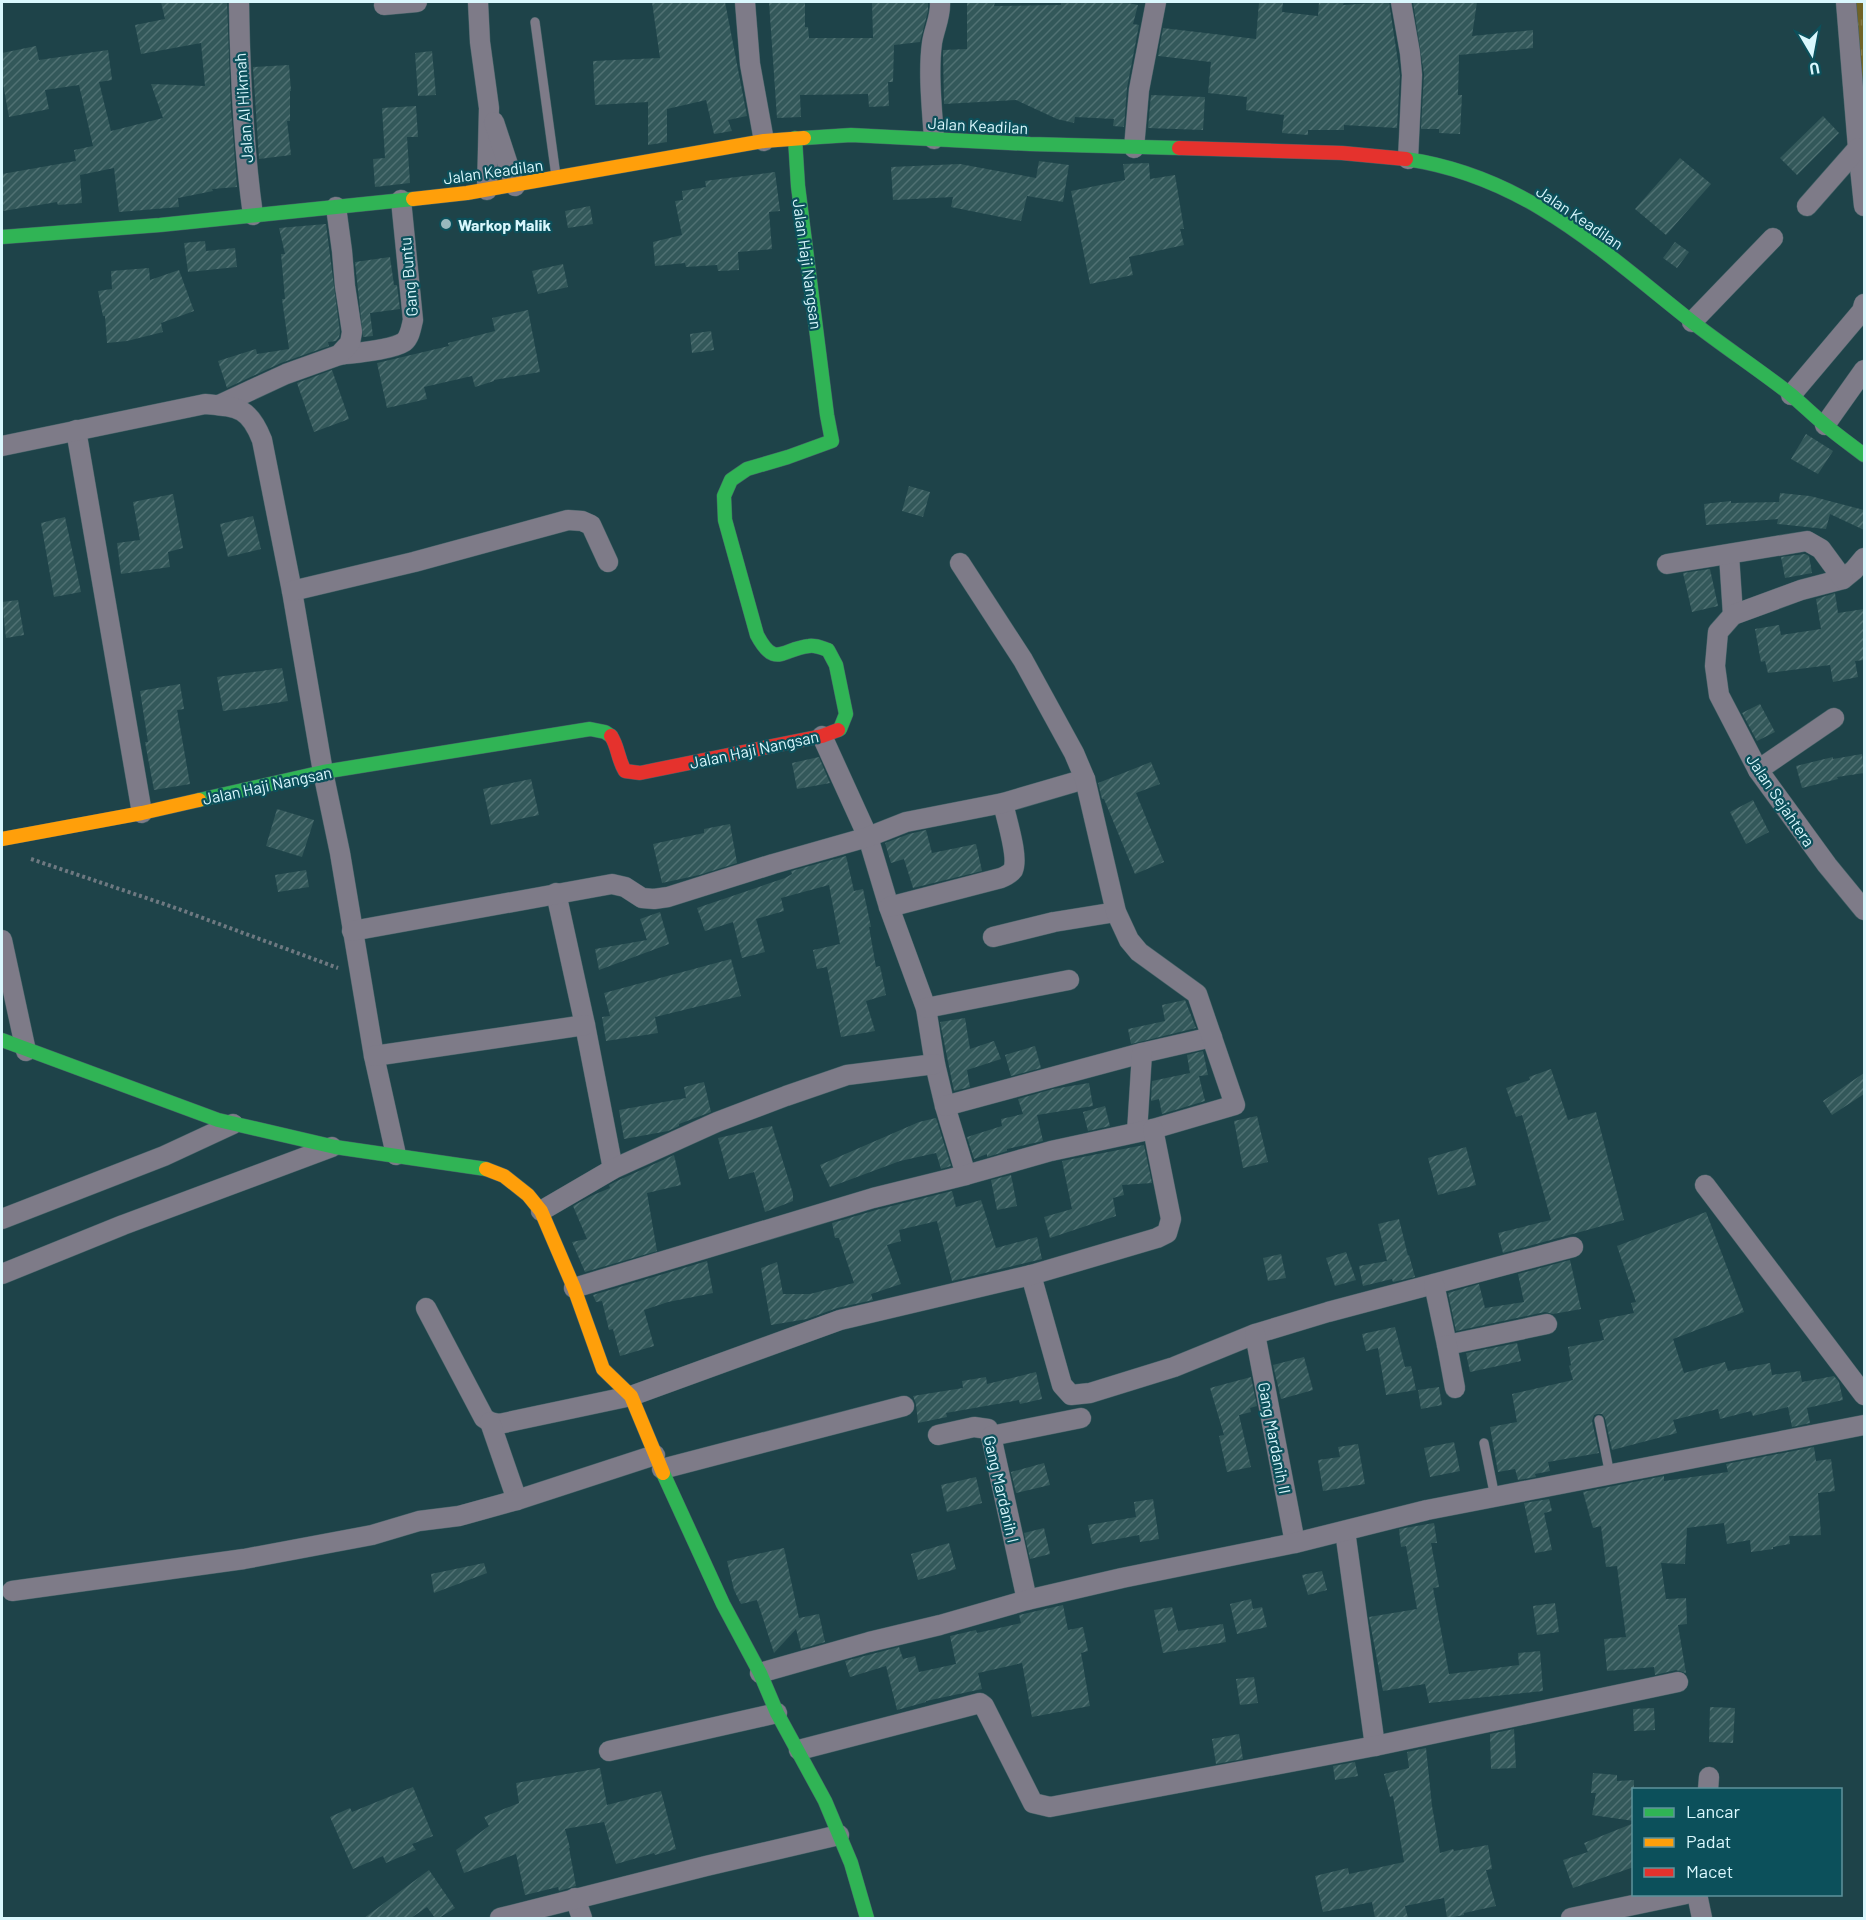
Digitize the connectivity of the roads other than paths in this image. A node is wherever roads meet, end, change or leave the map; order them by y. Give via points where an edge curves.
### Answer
1 (239, 2) edge
2 (417, 2) edge
3 (478, 2) edge
4 (745, 2) edge
5 (939, 2) edge
6 (1156, 2) edge
7 (1401, 2) edge
8 (1846, 2) edge
9 (384, 5) dead end
10 (535, 22) dead end
11 (489, 108) junction
12 (795, 138) junction
13 (934, 139) junction
14 (764, 141) junction
15 (1134, 148) junction
16 (1858, 148) junction
17 (1408, 159) junction
18 (556, 178) junction
19 (515, 186) junction
20 (487, 190) junction
21 (401, 200) junction
22 (1807, 206) dead end
23 (1864, 206) edge
24 (336, 207) junction
25 (253, 215) junction
26 (2, 237) edge
27 (1773, 238) dead end
28 (1864, 304) edge
29 (1692, 322) junction
30 (339, 355) junction
31 (1864, 370) edge
32 (1791, 395) junction
33 (219, 405) junction
34 (1825, 425) junction
35 (76, 430) junction
36 (2, 446) edge
37 (1864, 455) edge
38 (1729, 555) junction
39 (608, 562) dead end
40 (960, 563) dead end
41 (1667, 564) dead end
42 (1856, 571) edge
43 (292, 591) junction
44 (1733, 615) junction
45 (1834, 718) dead end
46 (822, 736) junction
47 (1758, 770) junction
48 (323, 772) junction
49 (1085, 779) junction
50 (1003, 803) junction
51 (142, 813) junction
52 (868, 837) junction
53 (2, 839) edge
54 (556, 893) junction
55 (889, 907) junction
56 (1864, 910) edge
57 (1116, 912) junction
58 (352, 931) junction
59 (993, 937) dead end
60 (2, 940) edge
61 (4, 975) edge
62 (1069, 980) dead end
63 (926, 1008) junction
64 (585, 1025) junction
65 (1212, 1037) junction
66 (2, 1040) edge
67 (26, 1050) junction
68 (1142, 1053) junction
69 (374, 1056) junction
70 (935, 1064) junction
71 (945, 1106) junction
72 (232, 1124) junction
73 (1145, 1131) junction
74 (334, 1146) junction
75 (396, 1155) junction
76 (613, 1168) junction
77 (966, 1175) junction
78 (1705, 1185) dead end
79 (541, 1211) junction
80 (2, 1219) edge
81 (1573, 1247) dead end
82 (2, 1274) edge
83 (1031, 1275) junction
84 (1434, 1284) junction
85 (574, 1288) junction
86 (426, 1308) dead end
87 (1547, 1324) dead end
88 (1255, 1334) junction
89 (1447, 1345) junction
90 (1455, 1388) dead end
91 (1864, 1395) edge
92 (631, 1396) junction
93 (904, 1406) dead end
94 (1082, 1418) dead end
95 (1599, 1420) dead end
96 (490, 1422) junction
97 (1864, 1425) edge
98 (938, 1435) dead end
99 (991, 1436) junction
100 (1484, 1443) dead end
101 (659, 1462) junction
102 (1610, 1475) junction
103 (1495, 1497) junction
104 (517, 1500) junction
105 (1346, 1531) junction
106 (1295, 1542) junction
107 (12, 1591) dead end
108 (1027, 1600) junction
109 (760, 1673) junction
110 (1678, 1682) dead end
111 (777, 1713) junction
112 (1375, 1746) junction
113 (799, 1750) junction
114 (609, 1751) dead end
115 (839, 1835) junction
116 (1676, 1896) edge
117 (1697, 1896) edge
118 (575, 1898) junction
119 (500, 1918) edge
120 (582, 1918) edge
121 (867, 1918) edge
122 (1571, 1918) edge
123 (1702, 1918) edge

1 - 25 street, Jalan Al Hikmah
2 - 9 street
3 - 11 street
4 - 14 street via 750,64
5 - 13 street via 939,20 932,43
6 - 15 street via 1138,90
7 - 17 street via 1412,75
8 - 16 street
10 - 18 lane
11 - 19 street
11 - 20 street
12 - 13 street, Jalan Keadilan via 851,135
12 - 14 street, Jalan Keadilan
12 - 46 street, Jalan Haji Nangsan via 832,441 747,469 731,480 724,496 725,520 764,649 779,654 812,646 828,650 836,665 846,714 840,729
13 - 15 street, Jalan Keadilan
14 - 18 street, Jalan Keadilan
15 - 17 street, Jalan Keadilan via 1342,153
16 - 22 street
16 - 23 street
17 - 29 street, Jalan Keadilan via 1482,178 1548,211
18 - 19 street, Jalan Keadilan
19 - 20 street, Jalan Keadilan
20 - 21 street, Jalan Keadilan
21 - 24 street, Jalan Keadilan
21 - 30 street, Gang Buntu via 413,320 410,335 394,346
24 - 25 street, Jalan Keadilan
24 - 30 street via 352,332 350,344
25 - 26 street, Jalan Keadilan
27 - 29 street
28 - 32 street
29 - 32 street, Jalan Keadilan
30 - 33 street
31 - 34 street
32 - 34 street, Jalan Keadilan
33 - 35 street via 205,404
33 - 43 street via 242,410 262,440
34 - 37 street, Jalan Keadilan
35 - 36 street
35 - 51 street
38 - 41 street
38 - 42 street via 1808,541
38 - 44 street
39 - 43 street via 591,525 568,520
40 - 49 street via 1042,692
42 - 44 street
43 - 48 street
44 - 47 street, Jalan Sejahtera via 1718,632 1715,666 1719,695
45 - 47 street
46 - 48 street, Jalan Haji Nangsan via 640,773 625,771 607,731 590,729
46 - 52 street
47 - 56 street, Jalan Sejahtera
48 - 51 street, Jalan Haji Nangsan
48 - 58 street
49 - 50 street
49 - 57 street
50 - 52 street via 906,822
50 - 55 street via 1014,856 1011,873
51 - 53 street, Jalan Haji Nangsan
52 - 54 street via 654,900 612,884
52 - 55 street
54 - 58 street
54 - 64 street
55 - 63 street
57 - 59 street
57 - 65 street via 1139,952 1197,994
58 - 69 street
60 - 61 street
61 - 67 street
62 - 63 street
63 - 70 street
64 - 69 street
64 - 76 street
65 - 68 street
65 - 73 street via 1235,1105
66 - 67 street
67 - 72 street
68 - 71 street
68 - 73 street
69 - 75 street
70 - 71 street
70 - 76 street via 847,1075 717,1122
71 - 77 street
72 - 74 street
72 - 80 street via 164,1156
73 - 77 street via 1051,1151
73 - 83 street via 1171,1219 1167,1233
74 - 75 street
74 - 82 street
75 - 79 street via 504,1176
76 - 79 street
77 - 85 street via 873,1198
78 - 91 street
79 - 85 street
81 - 84 street
83 - 88 street via 1062,1385 1071,1395 1090,1393 1174,1367
83 - 92 street via 840,1320
84 - 88 street
84 - 89 street
85 - 92 street via 603,1369
86 - 96 street via 484,1418
87 - 89 street
88 - 106 street, Gang Mardanih II
89 - 90 street
92 - 96 street via 499,1424
92 - 101 street
93 - 101 street
94 - 99 street
95 - 102 lane
96 - 104 street
97 - 102 street
98 - 99 street, Gang Mardanih I via 982,1427
99 - 108 street, Gang Mardanih I
100 - 103 lane
101 - 104 street
101 - 109 street via 723,1604
102 - 103 street
103 - 105 street
104 - 107 street via 372,1535 244,1559
105 - 106 street
105 - 112 street
106 - 108 street
108 - 109 street
109 - 111 street
110 - 112 street
111 - 113 street
111 - 114 street
112 - 113 street via 1045,1807 1033,1803 980,1703
113 - 115 street
115 - 118 street
115 - 121 street
116 - 122 street
117 - 123 street
118 - 119 street
118 - 120 street

